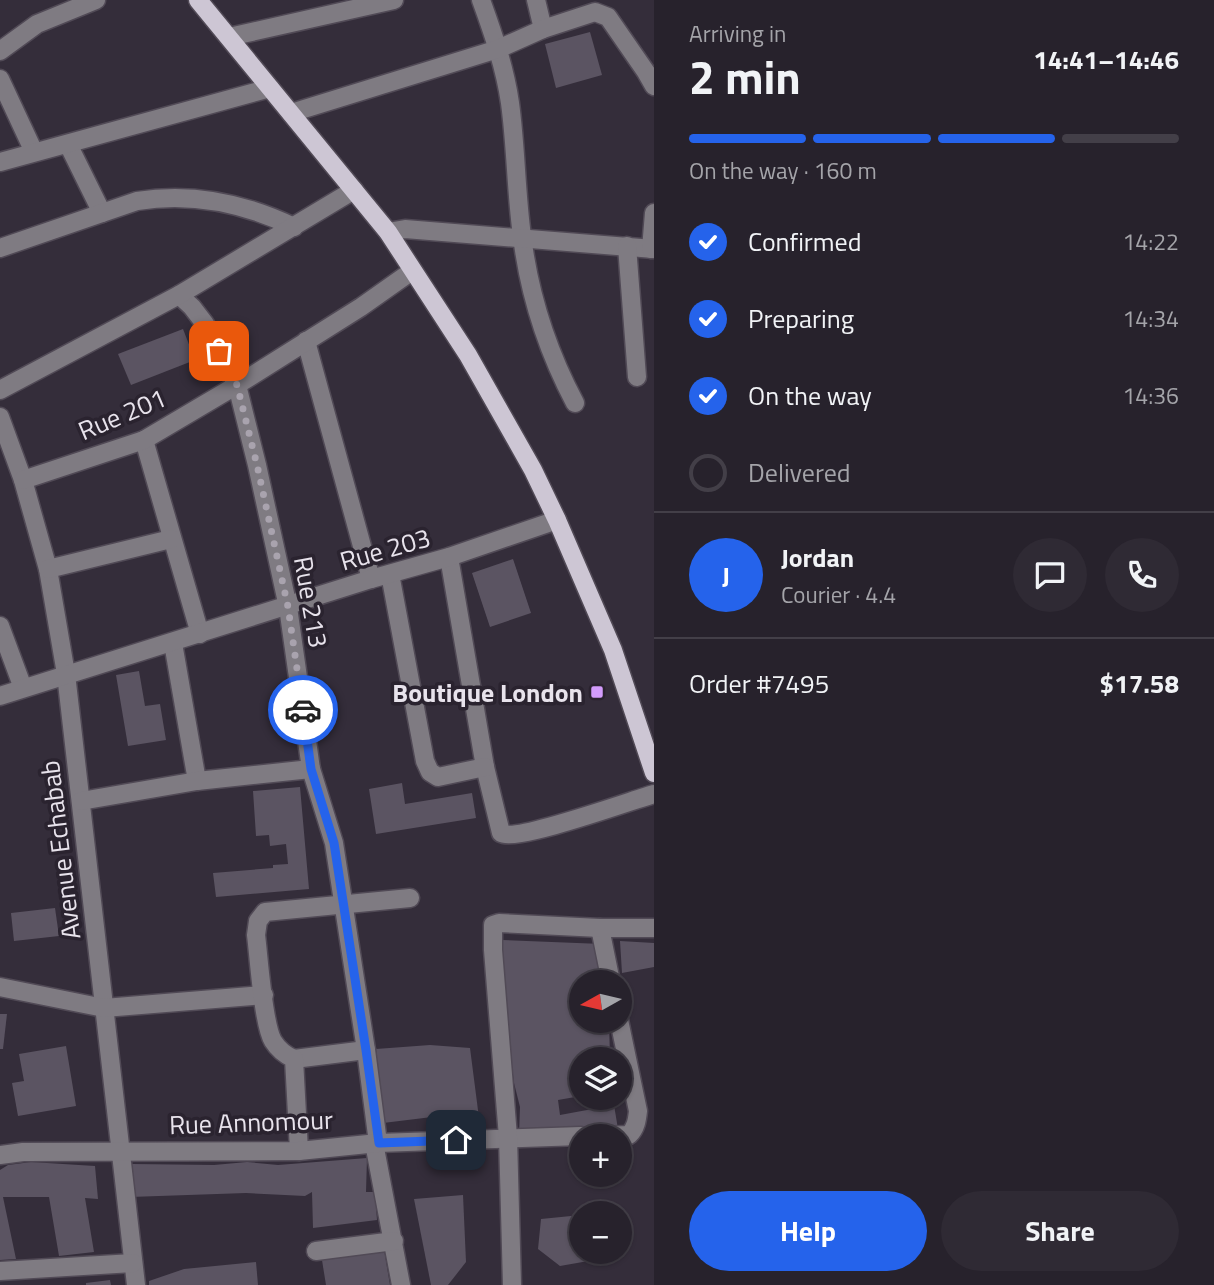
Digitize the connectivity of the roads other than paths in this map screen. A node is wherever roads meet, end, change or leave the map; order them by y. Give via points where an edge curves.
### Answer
1 (96, 0) edge
2 (198, 0) edge
3 (394, 0) edge
4 (481, 0) edge
5 (536, 0) edge
6 (543, 29) junction
7 (229, 37) junction
8 (498, 50) junction
9 (0, 51) edge
10 (0, 79) edge
11 (654, 86) edge
12 (270, 88) junction
13 (290, 113) junction
14 (68, 144) junction
15 (34, 152) junction
16 (0, 162) edge
17 (354, 190) junction
18 (102, 213) junction
19 (654, 213) edge
20 (294, 227) junction
21 (388, 232) junction
22 (522, 237) junction
23 (627, 246) junction
24 (0, 248) edge
25 (653, 249) edge
26 (412, 271) junction
27 (180, 295) junction
28 (306, 341) junction
29 (637, 377) dead end
30 (237, 385) junction
31 (0, 390) edge
32 (575, 403) dead end
33 (0, 417) edge
34 (144, 440) junction
35 (23, 480) junction
36 (558, 520) junction
37 (171, 539) junction
38 (449, 557) junction
39 (48, 569) junction
40 (390, 573) junction
41 (371, 579) junction
42 (288, 607) junction
43 (0, 626) edge
44 (200, 634) junction
45 (173, 643) junction
46 (66, 674) junction
47 (23, 688) junction
48 (0, 696) edge
49 (485, 767) junction
50 (311, 769) junction
51 (654, 773) edge
52 (198, 781) junction
53 (654, 794) edge
54 (80, 801) junction
55 (410, 898) dead end
56 (342, 904) junction
57 (600, 928) junction
58 (654, 928) edge
59 (609, 970) edge
60 (0, 987) edge
61 (264, 995) junction
62 (104, 1009) junction
63 (622, 1033) edge
64 (366, 1050) junction
65 (294, 1059) junction
66 (632, 1132) edge
67 (569, 1136) edge
68 (509, 1138) junction
69 (376, 1143) junction
70 (299, 1151) junction
71 (122, 1153) junction
72 (0, 1155) edge
73 (394, 1241) junction
74 (316, 1251) dead end
75 (134, 1263) junction
76 (0, 1271) edge
77 (136, 1285) edge
78 (401, 1285) edge
79 (512, 1285) edge

1 - 9 street via 37,24
2 - 7 main road
3 - 7 street
4 - 8 street
5 - 6 street
6 - 8 street
6 - 11 street via 595,12 608,17
7 - 12 main road
8 - 13 street
8 - 22 street via 510,101
10 - 15 street
12 - 13 main road
12 - 14 street
13 - 17 main road
14 - 15 street
14 - 18 street
15 - 16 street
17 - 20 street
17 - 21 main road
18 - 20 street via 137,201 178,197 219,201 265,213
18 - 24 street
19 - 25 street
20 - 27 street
21 - 22 street via 405,229
21 - 26 main road
22 - 23 street
22 - 32 street via 540,318
23 - 25 street
23 - 29 street
26 - 28 street, Rue 201
26 - 36 main road via 468,355
27 - 30 street, Rue 213 via 205,324
27 - 31 street
28 - 30 street, Rue 201
28 - 41 street
30 - 34 street, Rue 201
30 - 42 street, Rue 213
33 - 35 street, Avenue Echabab
34 - 35 street, Rue 201
34 - 37 street
35 - 39 street, Avenue Echabab
36 - 38 street, Rue 203
36 - 51 main road via 613,650
37 - 39 street
37 - 44 street
38 - 40 street, Rue 203
38 - 49 street
39 - 46 street, Avenue Echabab
40 - 41 street, Rue 203
40 - 49 street via 430,772 436,777
41 - 42 street, Rue 203
42 - 44 street, Rue 203
42 - 50 street, Rue 213
43 - 47 street
44 - 45 street, Rue 203
45 - 46 street, Rue 203
45 - 52 street
46 - 47 street, Rue 203
46 - 54 street, Avenue Echabab
47 - 48 street, Rue 203
49 - 53 street via 501,833 508,836
50 - 52 street
50 - 56 street, Rue 213 via 334,843
52 - 54 street
54 - 62 street, Avenue Echabab
55 - 56 street
56 - 61 street via 261,916 256,936
56 - 64 street, Rue 213
57 - 58 street
57 - 59 street
57 - 68 street via 493,925
60 - 62 street
61 - 62 street
61 - 65 street via 273,1041
62 - 71 street, Avenue Echabab
63 - 66 street via 638,1111
64 - 65 street
64 - 69 street, Rue 213
65 - 70 street
67 - 68 street, Rue Annomour
68 - 69 street, Rue Annomour
68 - 79 street
69 - 70 street, Rue Annomour
69 - 73 street, Rue 213
70 - 71 street, Rue Annomour
71 - 72 street, Rue Annomour
71 - 75 street, Avenue Echabab
73 - 74 street
73 - 78 street, Rue 213
75 - 76 street
75 - 77 street, Avenue Echabab

